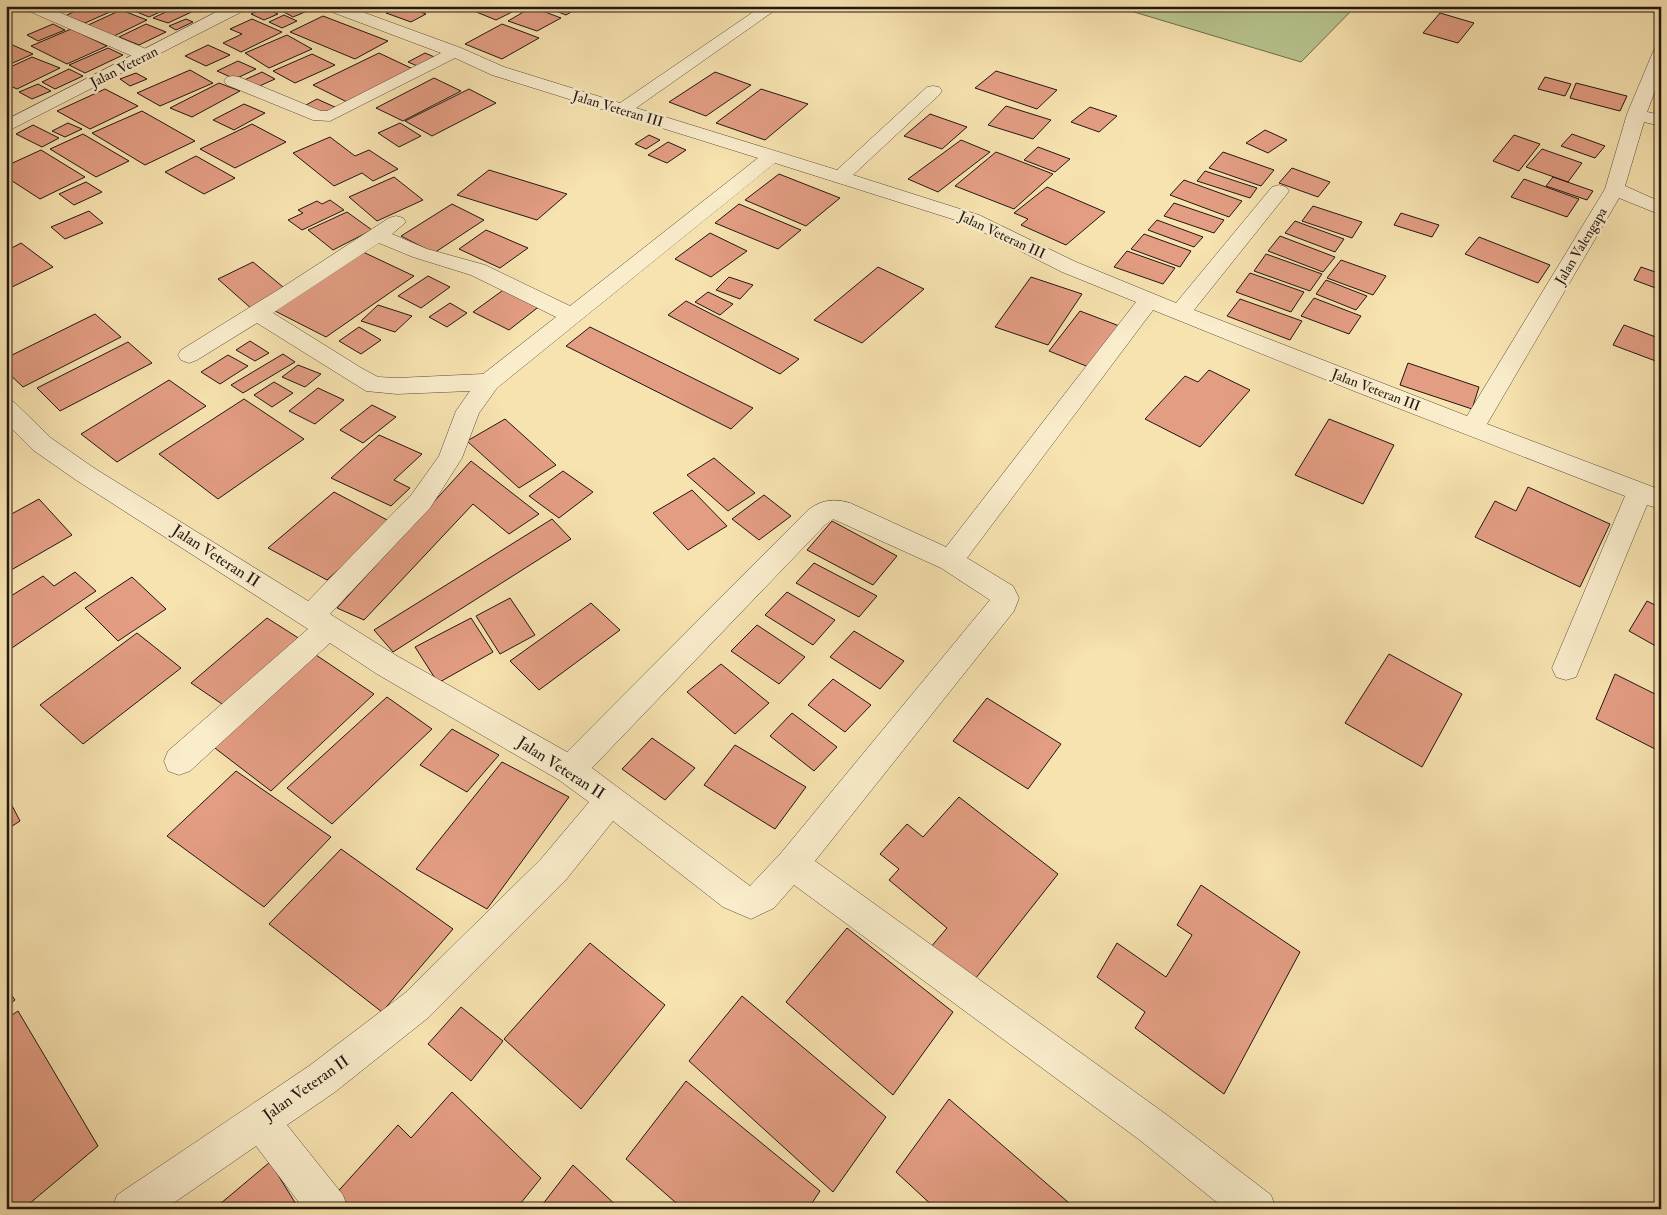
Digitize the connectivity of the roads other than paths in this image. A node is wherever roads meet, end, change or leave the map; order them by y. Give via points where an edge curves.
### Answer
1 (30, 6) edge
2 (241, 6) edge
3 (330, 6) edge
4 (773, 6) edge
5 (455, 52) junction
6 (1661, 52) edge
7 (145, 55) junction
8 (233, 81) dead end
9 (933, 91) dead end
10 (621, 110) junction
11 (1636, 114) junction
12 (1661, 121) edge
13 (6, 127) edge
14 (772, 156) junction
15 (840, 178) junction
16 (1615, 188) junction
17 (1278, 191) dead end
18 (1661, 209) edge
19 (396, 222) dead end
20 (378, 235) junction
21 (1149, 300) junction
22 (1180, 312) junction
23 (258, 314) junction
24 (572, 316) junction
25 (190, 355) dead end
26 (489, 382) junction
27 (6, 408) edge
28 (1473, 427) junction
29 (1650, 496) edge
30 (950, 560) junction
31 (319, 623) junction
32 (1566, 668) dead end
33 (179, 761) dead end
34 (570, 770) junction
35 (610, 800) junction
36 (792, 864) junction
37 (260, 1120) junction
38 (130, 1209) edge
39 (329, 1209) edge
40 (1257, 1209) edge

1 - 7 street
2 - 7 street, Jalan Veteran
3 - 5 street, Jalan Veteran III
4 - 10 street
5 - 8 street via 330,116 320,116
5 - 10 street, Jalan Veteran III via 498,71
6 - 11 street, Jalan Valengapa
7 - 13 street, Jalan Veteran
9 - 15 street
10 - 14 street, Jalan Veteran III
11 - 12 street
11 - 16 street, Jalan Valengapa
14 - 15 street, Jalan Veteran III
14 - 24 street
15 - 21 street, Jalan Veteran III via 972,220 1069,267
16 - 18 street
16 - 28 street, Jalan Valengapa
17 - 22 street
19 - 20 street
20 - 23 street
20 - 24 street via 478,270
21 - 22 street, Jalan Veteran III
21 - 30 street
22 - 28 street, Jalan Veteran III
23 - 25 street
23 - 26 street via 374,385
24 - 26 street
26 - 31 street via 468,411 450,458 421,501
27 - 31 street, Jalan Veteran II via 42,444 85,474
28 - 29 street, Jalan Veteran III
29 - 32 street
30 - 34 street via 840,510 825,511
30 - 36 street via 998,589 1005,598 1004,604
31 - 33 street
31 - 34 street, Jalan Veteran II
34 - 35 street, Jalan Veteran II
35 - 36 street via 735,896 751,903 762,898
35 - 37 street, Jalan Veteran II via 553,870 418,1005 322,1079
36 - 40 street via 1154,1128
37 - 38 street, Jalan Veteran II
37 - 39 street

